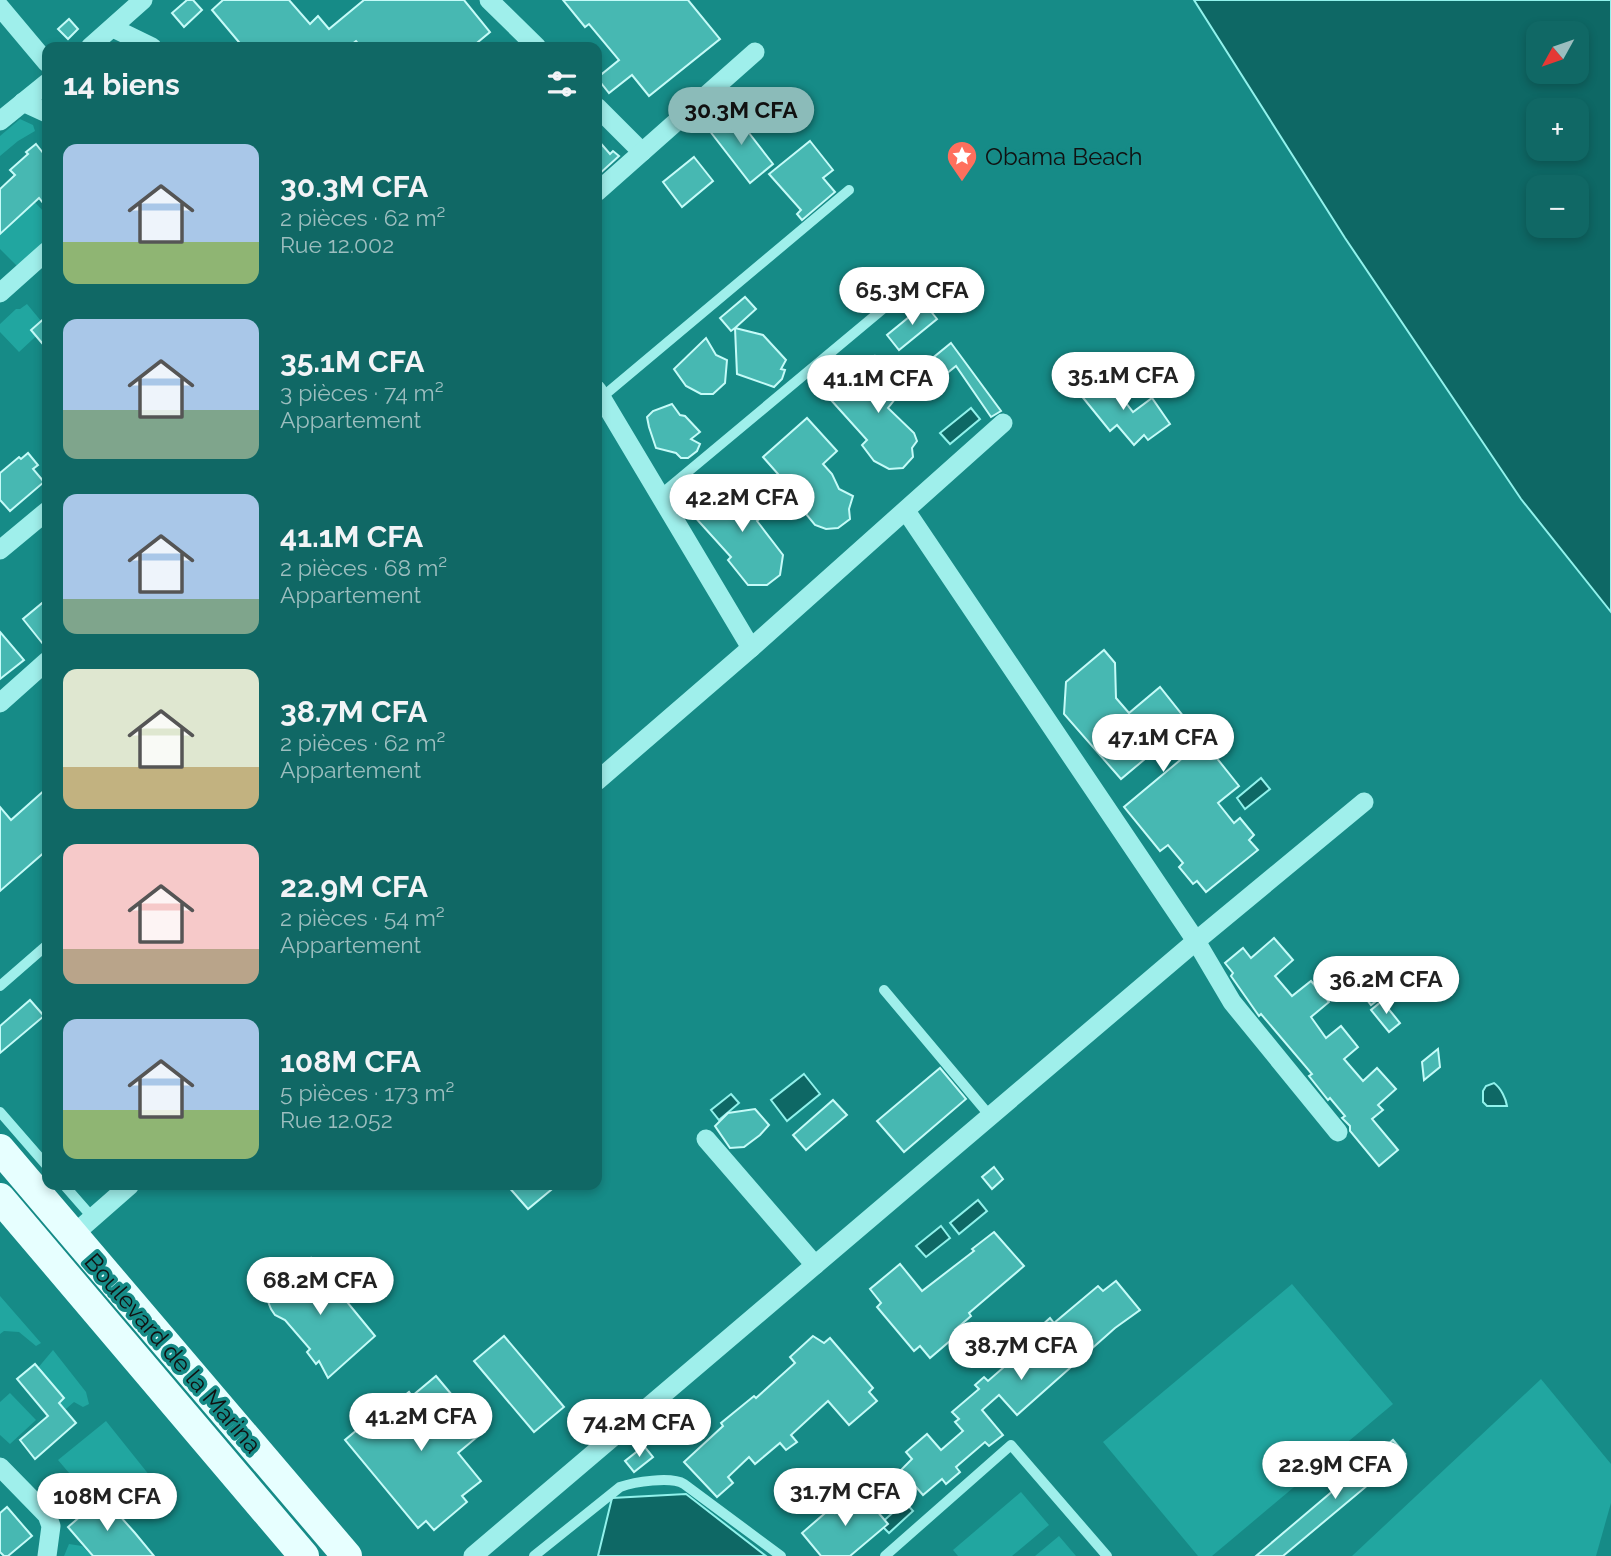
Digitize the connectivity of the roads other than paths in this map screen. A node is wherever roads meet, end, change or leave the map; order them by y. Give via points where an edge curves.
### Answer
1 (143, 0) edge
2 (489, 0) edge
3 (0, 7) edge
4 (113, 28) junction
5 (96, 42) edge
6 (142, 42) edge
7 (532, 42) edge
8 (755, 52) dead end
9 (42, 57) edge
10 (42, 87) edge
11 (23, 102) junction
12 (42, 111) edge
13 (602, 112) edge
14 (0, 121) edge
15 (642, 152) junction
16 (602, 188) edge
17 (849, 190) dead end
18 (42, 255) edge
19 (908, 288) dead end
20 (0, 293) edge
21 (602, 392) edge
22 (602, 399) edge
23 (1003, 423) dead end
24 (660, 495) junction
25 (906, 510) junction
26 (42, 516) edge
27 (0, 550) edge
28 (751, 648) junction
29 (42, 666) edge
30 (0, 704) edge
31 (602, 777) edge
32 (1364, 802) dead end
33 (1196, 941) junction
34 (42, 949) edge
35 (0, 986) edge
36 (884, 990) dead end
37 (0, 1112) edge
38 (990, 1116) junction
39 (1338, 1132) dead end
40 (706, 1139) dead end
41 (0, 1149) edge
42 (42, 1160) edge
43 (42, 1188) edge
44 (44, 1190) edge
45 (66, 1190) edge
46 (124, 1190) edge
47 (0, 1198) edge
48 (83, 1226) junction
49 (815, 1265) junction
50 (0, 1467) edge
51 (47, 1556) edge
52 (304, 1556) edge
53 (347, 1556) edge
54 (474, 1556) edge
55 (534, 1556) edge
56 (781, 1556) edge
57 (885, 1556) edge
58 (1107, 1556) edge

1 - 4 street
2 - 7 street
3 - 9 street
4 - 5 street
4 - 6 street
8 - 15 street
10 - 11 street
11 - 12 street
11 - 14 street
13 - 15 street
15 - 16 street
17 - 21 lane
18 - 20 street
19 - 24 lane
22 - 24 street
23 - 25 street
24 - 28 street
25 - 28 street
25 - 33 street
26 - 27 street
28 - 31 street
29 - 30 street
32 - 33 street
33 - 38 street
33 - 39 street via 1232,1002
34 - 35 lane
36 - 38 lane
37 - 42 lane
38 - 49 street
40 - 49 street
41 - 43 main road, Boulevard de la Marina
44 - 48 main road, Boulevard de la Marina
45 - 48 lane
46 - 48 street
47 - 52 main road, Boulevard de la Marina
48 - 53 main road, Boulevard de la Marina
49 - 54 street
50 - 51 street via 47,1515 51,1526
55 - 56 lane via 621,1487 671,1480 684,1484
57 - 58 lane via 1011,1445

